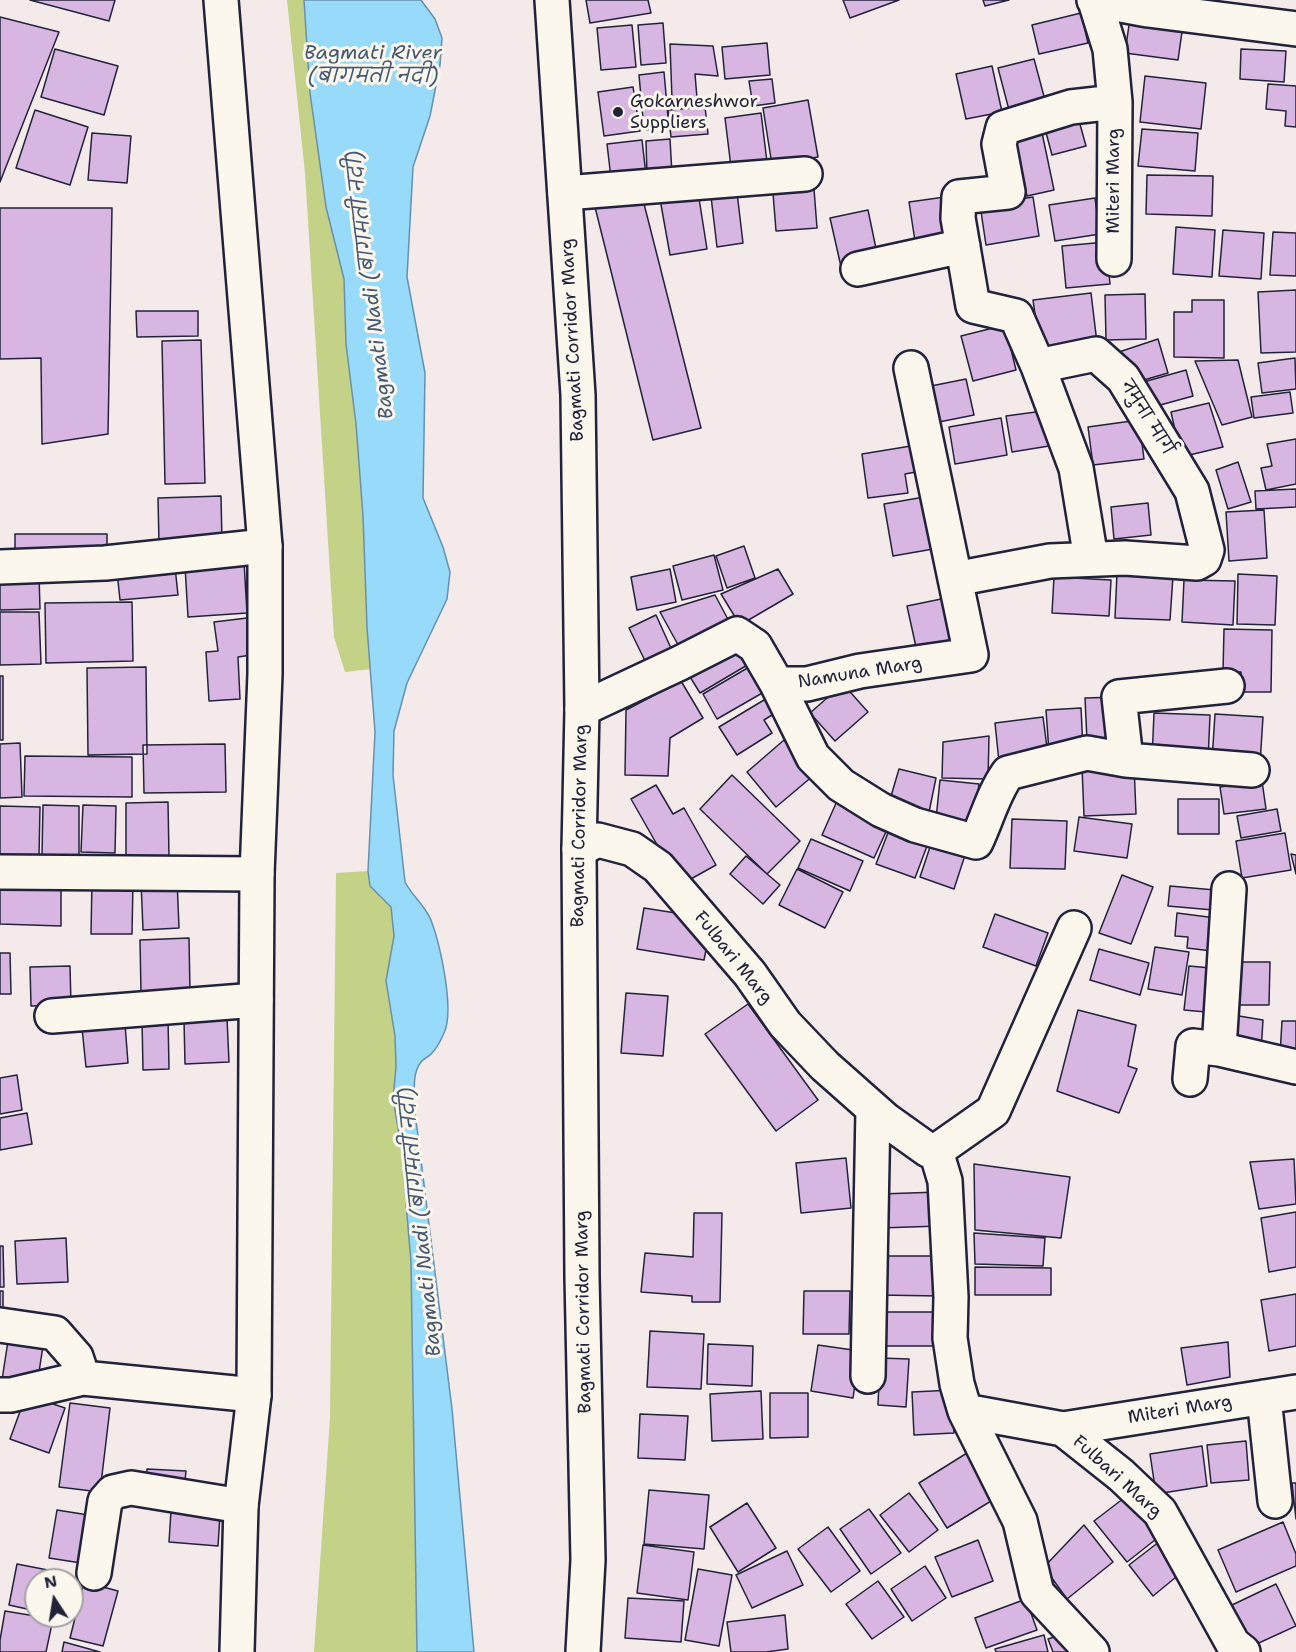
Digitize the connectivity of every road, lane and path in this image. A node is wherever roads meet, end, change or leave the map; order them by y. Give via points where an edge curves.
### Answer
1 (221, 0) edge
2 (552, 0) edge
3 (1094, 0) edge
4 (1296, 29) edge
5 (1115, 102) junction
6 (805, 174) dead end
7 (565, 193) junction
8 (963, 246) junction
9 (1114, 259) dead end
10 (858, 269) dead end
11 (1038, 366) junction
12 (911, 368) dead end
13 (265, 546) junction
14 (1091, 559) junction
15 (0, 567) edge
16 (955, 579) junction
17 (777, 684) junction
18 (1227, 686) dead end
19 (582, 709) junction
20 (1126, 760) junction
21 (1252, 770) dead end
22 (579, 849) junction
23 (0, 872) edge
24 (257, 874) junction
25 (1229, 889) dead end
26 (1074, 928) dead end
27 (256, 1000) junction
28 (52, 1016) dead end
29 (1219, 1049) junction
30 (1296, 1067) edge
31 (1190, 1079) dead end
32 (873, 1109) junction
33 (936, 1151) junction
34 (0, 1325) edge
35 (868, 1376) dead end
36 (83, 1378) junction
37 (1296, 1392) edge
38 (0, 1395) edge
39 (254, 1395) junction
40 (1264, 1397) junction
41 (965, 1411) junction
42 (1063, 1429) junction
43 (1275, 1501) dead end
44 (241, 1506) junction
45 (94, 1573) dead end
46 (237, 1652) edge
47 (583, 1652) edge
48 (1092, 1652) edge
49 (1243, 1652) edge

1 - 13 street
2 - 7 street, Bagmati Corridor Marg
3 - 4 street
3 - 5 street, Miteri Marg via 1110,49
5 - 8 street, Miteri Marg via 1071,107 1003,128 999,144 1008,192 959,197
5 - 9 street, Miteri Marg
6 - 7 street
7 - 19 street, Bagmati Corridor Marg via 578,395
8 - 10 street
8 - 11 street via 973,306 1016,316
11 - 14 street via 1076,468
11 - 14 street, नमुना मार्ग via 1096,354 1123,378 1192,491 1207,550 1204,559 1197,563
12 - 16 street, Namuna Marg
13 - 15 street via 105,563
13 - 24 street via 265,674
14 - 16 street, नमुना मार्ग via 1050,561
16 - 17 street, Namuna Marg via 969,657 860,671 807,684
17 - 19 street via 755,646 737,634
17 - 20 street, Namuna Marg via 813,757 841,785 915,825 976,842 1008,773 1087,753
18 - 20 street via 1119,697
19 - 22 street, Bagmati Corridor Marg
20 - 21 street, Namuna Marg
22 - 32 street, Fulbari Marg via 598,840 632,849 658,867 750,975 785,1024
22 - 47 street, Bagmati Corridor Marg via 588,1560
23 - 24 street
24 - 27 street
25 - 29 street
26 - 33 street via 993,1111
27 - 28 street
27 - 39 street
29 - 30 street
29 - 31 street via 1193,1046
32 - 33 street, Fulbari Marg via 928,1150
32 - 35 street
33 - 41 street via 945,1181 950,1338
34 - 36 street via 55,1333 76,1357
36 - 38 street
36 - 39 street
37 - 40 street, Miteri Marg
39 - 44 street
40 - 42 street, Miteri Marg
40 - 43 street
41 - 42 street, Fulbari Marg
41 - 48 street via 1020,1521 1037,1593
42 - 49 street, Fulbari Marg via 1160,1512 1233,1644
44 - 45 street via 131,1488 113,1492 105,1501
44 - 46 street

